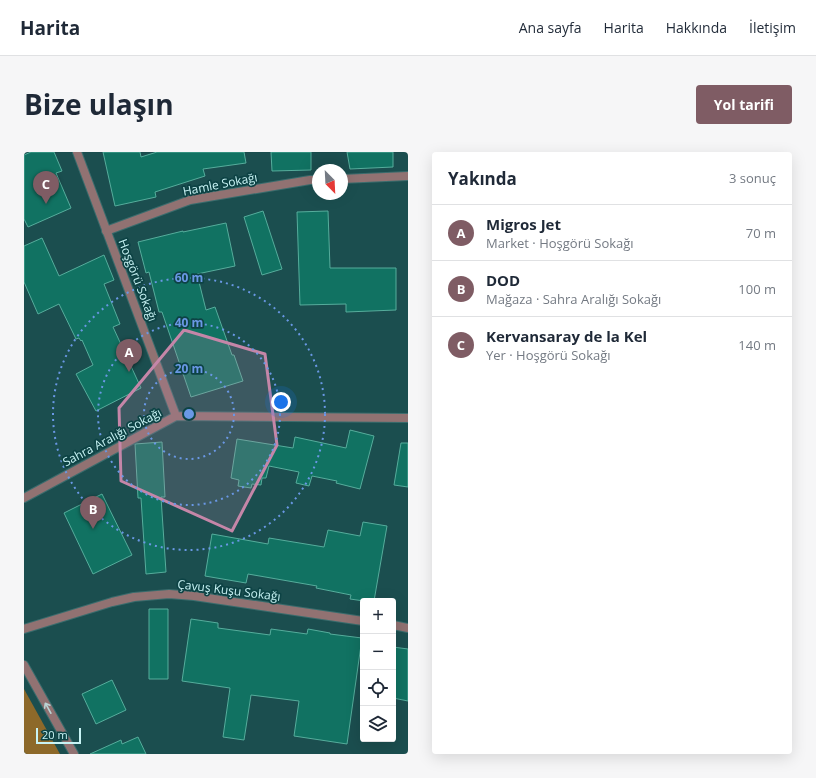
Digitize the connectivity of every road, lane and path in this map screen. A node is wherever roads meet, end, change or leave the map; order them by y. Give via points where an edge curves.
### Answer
1 (77, 152) edge
2 (408, 176) edge
3 (348, 179) edge
4 (312, 180) edge
5 (106, 231) junction
6 (176, 416) junction
7 (408, 418) edge
8 (24, 498) edge
9 (360, 621) edge
10 (396, 626) edge
11 (408, 628) edge
12 (24, 629) edge
13 (24, 665) edge
14 (74, 754) edge

1 - 5 street, Hoşgörü Sokağı
2 - 3 street
4 - 5 street, Hamle Sokağı via 190,200
5 - 6 street, Hoşgörü Sokağı
6 - 7 street, Sahra Aralığı Sokağı
6 - 8 street, Sahra Aralığı Sokağı
9 - 12 street, Çavuş Kuşu Sokağı via 169,594 112,602
10 - 11 street
14 -> 13 street

